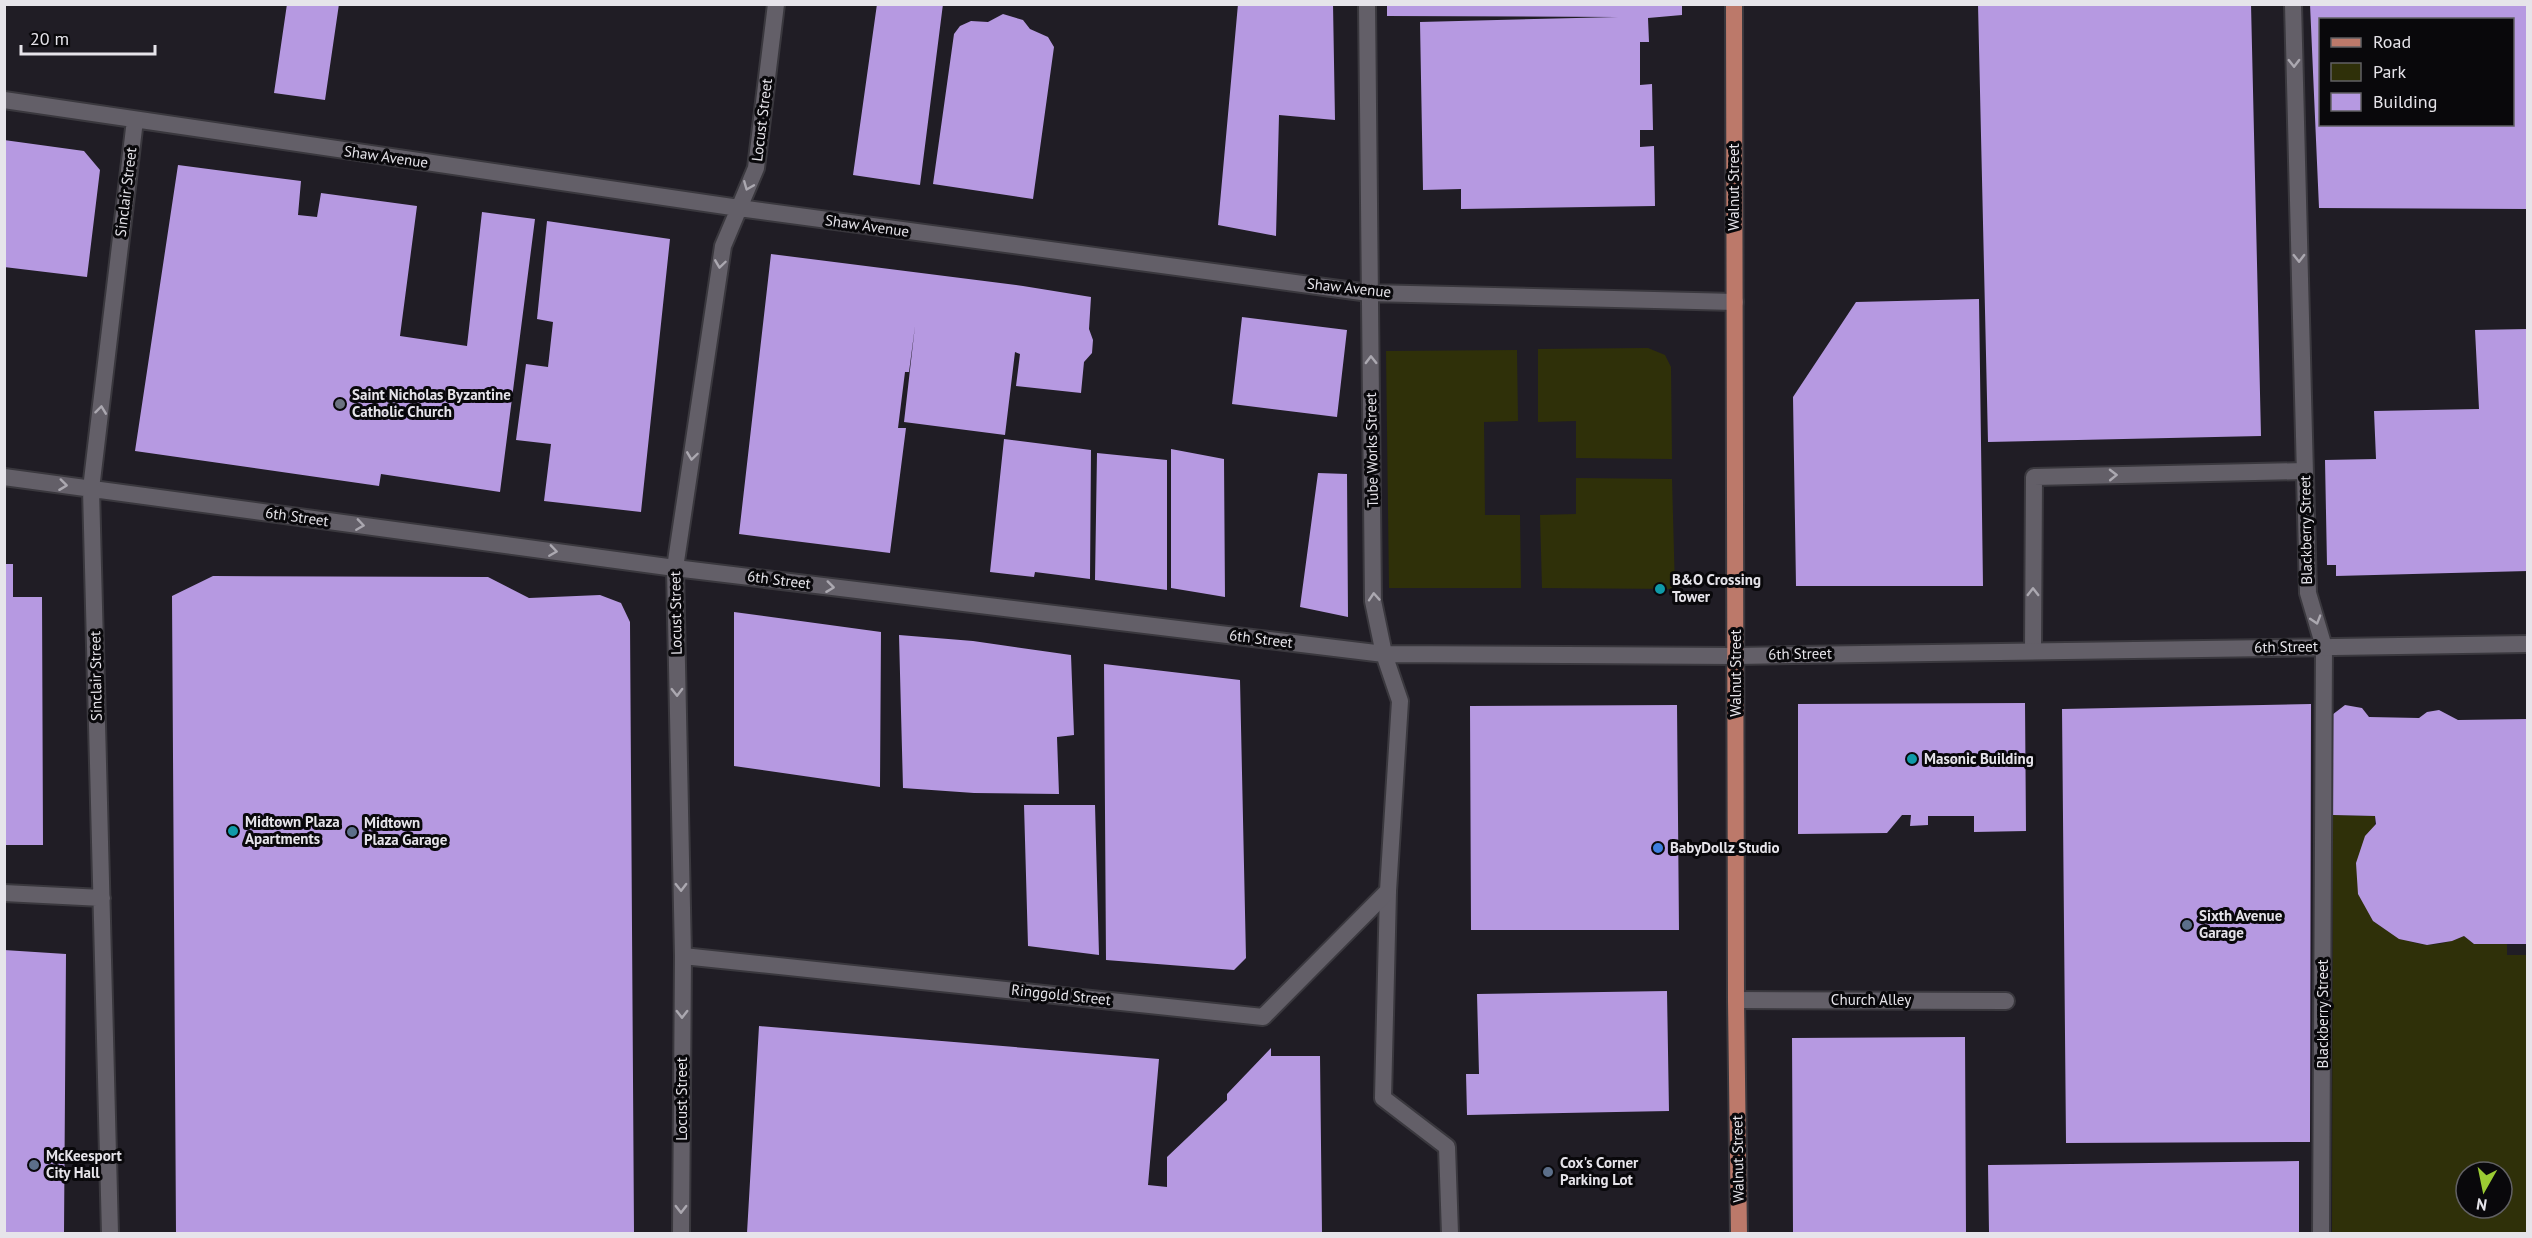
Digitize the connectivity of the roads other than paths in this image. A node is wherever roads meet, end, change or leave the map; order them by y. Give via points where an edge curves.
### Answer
1 (777, 4) edge
2 (1367, 4) edge
3 (1734, 4) edge
4 (2293, 4) edge
5 (4, 100) edge
6 (135, 120) junction
7 (739, 208) junction
8 (1370, 292) junction
9 (1735, 302) junction
10 (2304, 471) junction
11 (4, 477) edge
12 (91, 489) junction
13 (675, 568) junction
14 (2528, 644) edge
15 (2324, 646) junction
16 (2033, 651) junction
17 (1384, 654) junction
18 (1737, 656) junction
19 (1388, 891) junction
20 (4, 893) edge
21 (102, 898) junction
22 (682, 956) junction
23 (1736, 1000) junction
24 (2006, 1001) dead end
25 (110, 1233) edge
26 (681, 1233) edge
27 (1450, 1233) edge
28 (1739, 1233) edge
29 (2321, 1233) edge

1 -> 7 street, Locust Street via 756,168
2 - 8 street, Tube Works Street
3 - 9 main road, Walnut Street
4 -> 10 street, Blackberry Street
5 - 6 street, Shaw Avenue
6 - 7 street, Shaw Avenue
12 -> 6 street, Sinclair Street
7 - 8 street, Shaw Avenue
7 -> 13 street, Locust Street via 723,246
8 - 9 street, Shaw Avenue
17 -> 8 street, Tube Works Street via 1373,601
9 - 18 main road, Walnut Street
10 -> 15 street, Blackberry Street via 2308,593
16 -> 10 street via 2034,477
11 -> 12 street, 6th Street
12 -> 13 street, 6th Street
12 - 21 street, Sinclair Street
13 -> 17 street, 6th Street
13 -> 22 street, Locust Street
14 - 15 street, 6th Street
15 - 16 street, 6th Street
15 - 29 street, Blackberry Street
16 - 18 street, 6th Street
17 - 18 street, 6th Street
17 - 19 street, Tube Works Street via 1400,701
18 - 23 main road, Walnut Street
19 - 22 street, Ringgold Street via 1263,1017
19 - 27 street, Tube Works Street via 1383,1098 1447,1147
20 - 21 street
21 - 25 street, Sinclair Street
22 -> 26 street, Locust Street
23 - 24 street, Church Alley
23 - 28 main road, Walnut Street

